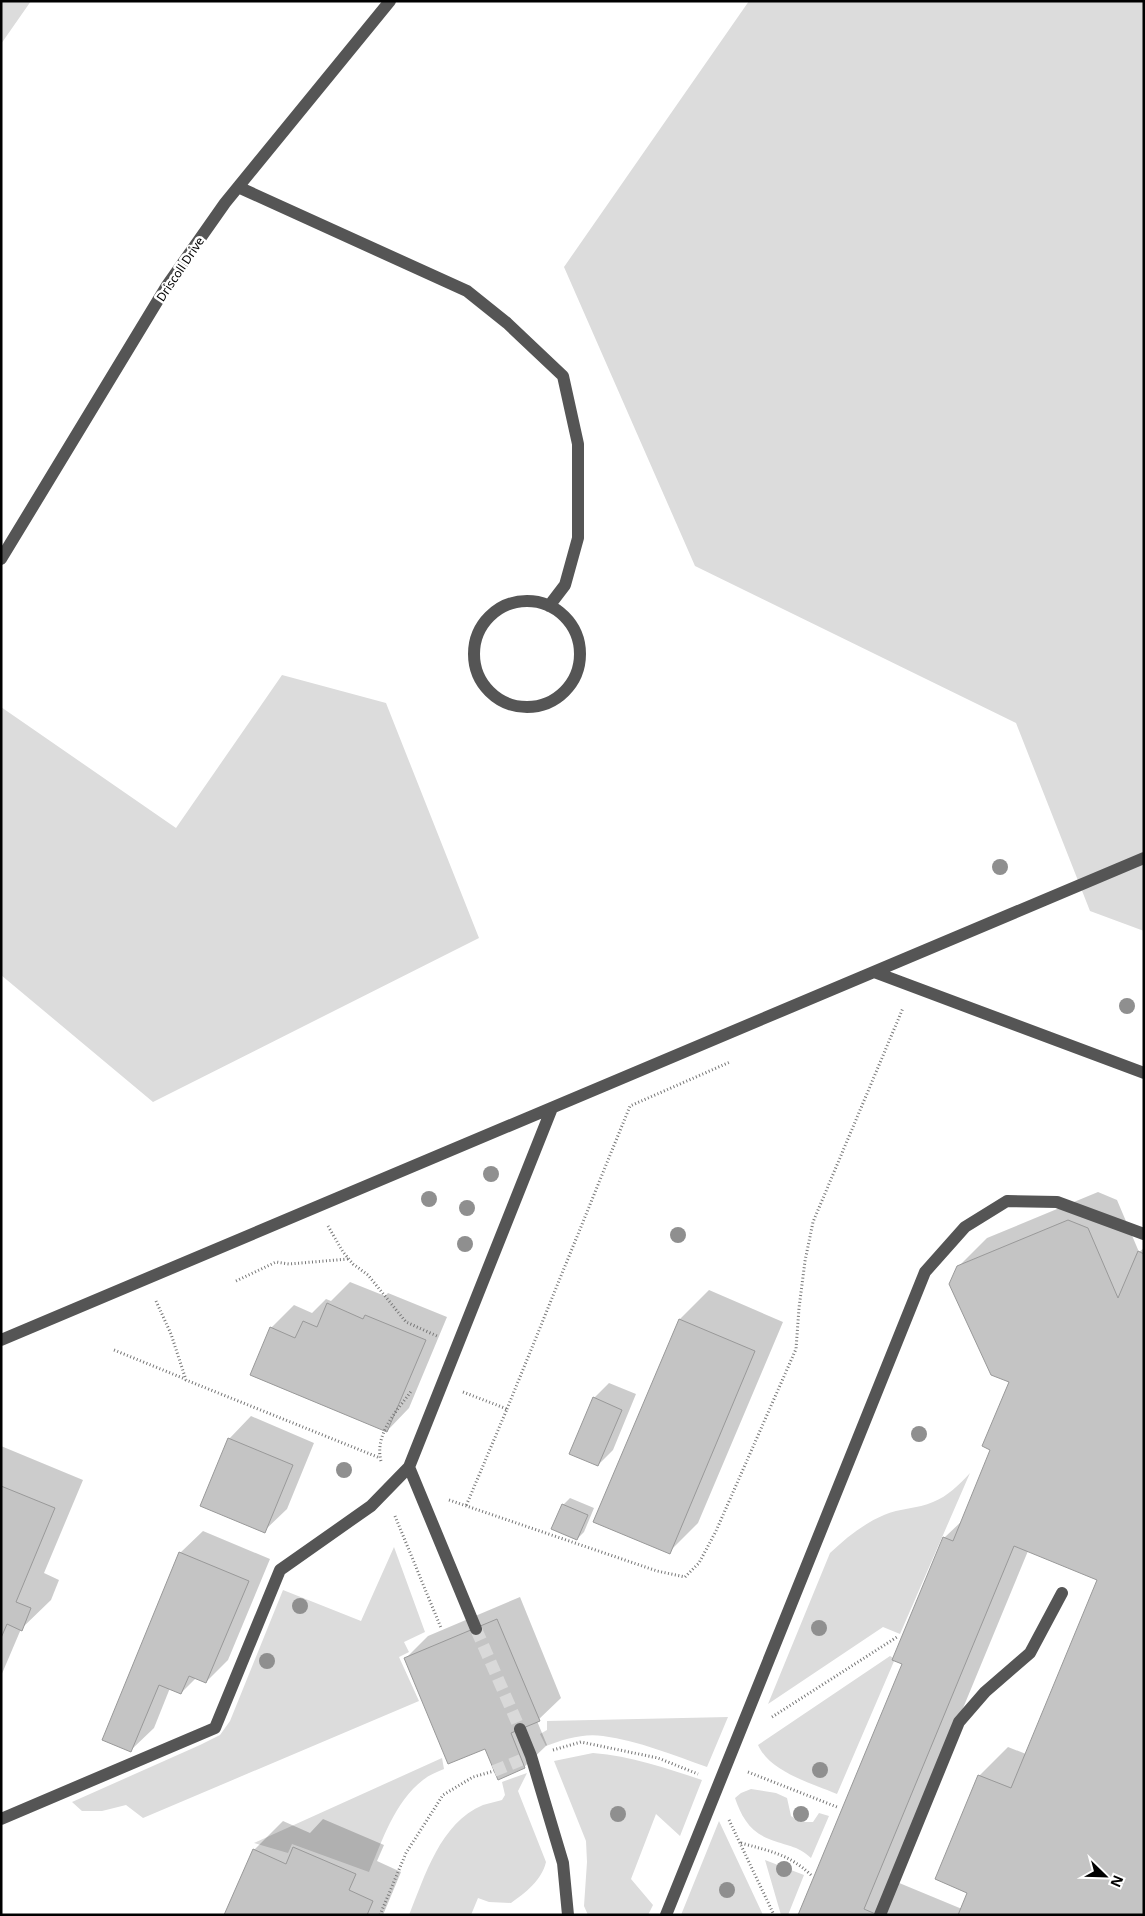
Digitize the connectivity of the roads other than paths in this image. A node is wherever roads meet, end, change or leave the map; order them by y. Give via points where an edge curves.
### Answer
1 (390, 1) edge
2 (238, 188) junction
3 (1, 560) edge
4 (549, 606) junction
5 (1144, 858) edge
6 (874, 972) junction
7 (1144, 1073) edge
8 (552, 1108) junction
9 (1144, 1234) edge
10 (1, 1340) edge
11 (409, 1467) junction
12 (1062, 1593) dead end
13 (476, 1629) tunnel mouth
14 (520, 1729) tunnel mouth
15 (1, 1819) edge
16 (568, 1915) edge
17 (666, 1915) edge
18 (880, 1915) edge

1 - 2 street, Driscoll Drive
2 - 3 street, Driscoll Drive via 166,287
2 - 4 street via 467,291 563,376 578,444 578,538 565,585
4 - 4 street via 563,614 577,635 580,660 576,676 567,690 554,700 538,706 506,703 481,680 475,665 479,632 488,618 517,602 533,601
5 - 6 street
6 - 7 street
6 - 8 street
8 - 10 street
8 - 11 street
9 - 17 street via 1056,1202 1007,1201 965,1227 925,1272
11 - 13 street
11 - 15 street via 371,1506 280,1570 215,1728
12 - 18 street via 1030,1653 985,1692 959,1722
14 - 16 street via 563,1863

